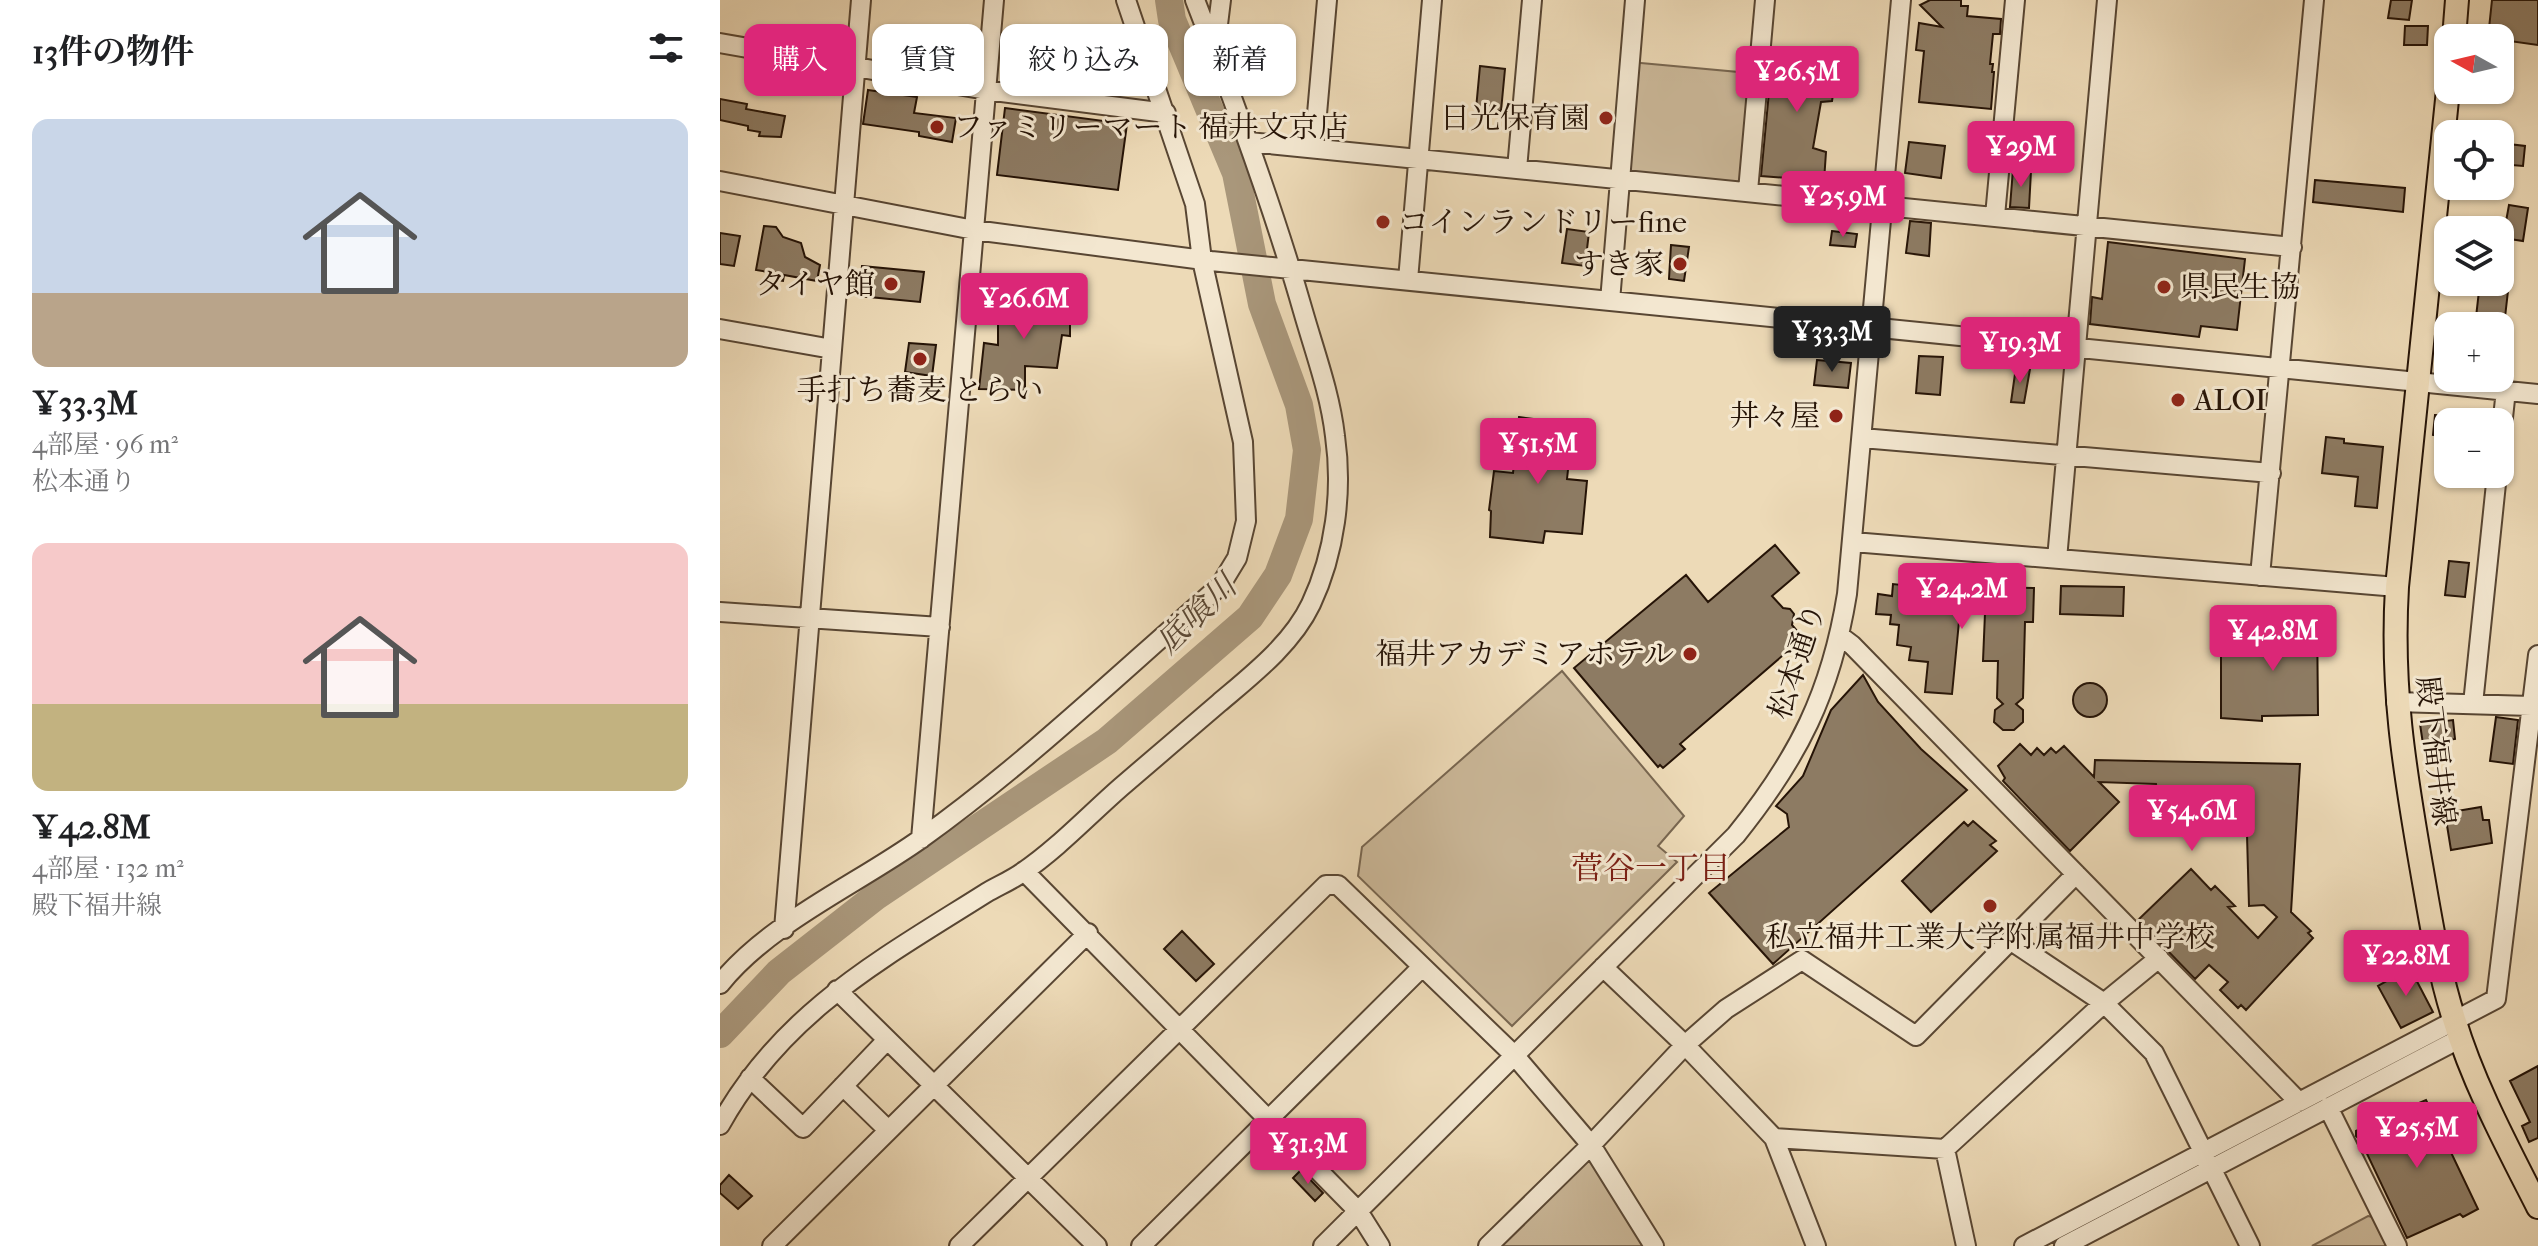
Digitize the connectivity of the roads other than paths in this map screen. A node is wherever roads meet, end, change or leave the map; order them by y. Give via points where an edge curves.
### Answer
1 (861, 0) edge
2 (994, 0) edge
3 (1126, 0) edge
4 (1195, 0) edge
5 (1221, 0) edge
6 (1327, 0) edge
7 (1432, 0) edge
8 (1532, 0) edge
9 (1635, 0) edge
10 (1765, 0) edge
11 (1901, 0) edge
12 (2015, 0) edge
13 (2107, 0) edge
14 (2314, 0) edge
15 (2457, 0) edge
16 (1204, 24) edge
17 (1218, 24) edge
18 (2455, 24) edge
19 (720, 43) edge
20 (744, 47) edge
21 (856, 57) edge
22 (856, 68) edge
23 (986, 90) junction
24 (853, 96) edge
25 (1232, 96) edge
26 (2447, 104) edge
27 (1166, 113) junction
28 (1249, 142) junction
29 (1314, 148) junction
30 (1418, 159) junction
31 (1517, 169) junction
32 (1621, 179) junction
33 (720, 181) edge
34 (1748, 191) junction
35 (1883, 205) junction
36 (844, 206) junction
37 (1995, 216) junction
38 (2086, 226) junction
39 (974, 230) junction
40 (2292, 247) junction
41 (1206, 260) junction
42 (1285, 268) junction
43 (1408, 280) junction
44 (1610, 301) junction
45 (1873, 327) junction
46 (720, 329) edge
47 (2075, 348) junction
48 (832, 349) junction
49 (2281, 368) junction
50 (2420, 381) junction
51 (2434, 382) edge
52 (2514, 391) edge
53 (2538, 394) edge
54 (1862, 438) junction
55 (2066, 454) junction
56 (2271, 473) junction
57 (2496, 488) edge
58 (1853, 542) junction
59 (2057, 559) junction
60 (2260, 576) junction
61 (2397, 587) junction
62 (720, 612) edge
63 (810, 618) junction
64 (940, 627) junction
65 (1840, 636) junction
66 (2538, 655) edge
67 (2396, 702) junction
68 (2473, 704) junction
69 (2535, 708) edge
70 (921, 839) junction
71 (1024, 871) junction
72 (2076, 874) junction
73 (784, 929) junction
74 (1088, 933) junction
75 (2010, 940) junction
76 (2159, 958) junction
77 (1422, 967) junction
78 (1603, 967) junction
79 (720, 984) edge
80 (837, 990) junction
81 (2104, 1003) junction
82 (1180, 1029) junction
83 (2458, 1030) junction
84 (887, 1040) junction
85 (1685, 1045) junction
86 (1515, 1056) junction
87 (750, 1078) junction
88 (843, 1086) junction
89 (934, 1086) junction
90 (2299, 1102) junction
91 (2328, 1107) junction
92 (1270, 1118) junction
93 (720, 1125) edge
94 (888, 1130) junction
95 (1774, 1138) junction
96 (1591, 1145) junction
97 (1945, 1149) junction
98 (2207, 1160) junction
99 (1028, 1179) junction
100 (2538, 1207) edge
101 (1358, 1211) junction
102 (2102, 1237) edge
103 (772, 1246) edge
104 (959, 1246) edge
105 (1097, 1246) edge
106 (1141, 1246) edge
107 (1323, 1246) edge
108 (1380, 1246) edge
109 (1488, 1246) edge
110 (1654, 1246) edge
111 (1816, 1246) edge
112 (1966, 1246) edge
113 (2024, 1246) edge
114 (2064, 1246) edge
115 (2250, 1246) edge
116 (2397, 1246) edge

1 - 21 street
2 - 23 street
3 - 27 street
4 - 16 street
5 - 17 street
6 - 29 street
7 - 30 street
8 - 31 street
9 - 32 street
10 - 34 street
11 - 35 street, 松本通り
12 - 37 street
13 - 38 street
14 - 40 street
15 - 18 main road
19 - 20 street
22 - 23 street
23 - 27 street
23 - 39 street
24 - 36 street
25 - 28 street
26 - 50 main road, 殿下福井線
27 - 41 street via 1195,204
28 - 29 street
28 - 42 street
29 - 30 street
30 - 31 street
30 - 43 street
31 - 32 street
32 - 34 street
32 - 44 street
33 - 36 street
34 - 35 street
35 - 37 street
35 - 45 street, 松本通り
36 - 39 street
36 - 48 street
37 - 38 street
38 - 40 street
38 - 47 street
39 - 41 street
39 - 64 street
40 - 49 street
41 - 42 street
41 - 70 street via 1243,442 1246,521 1237,558 1220,586 1042,745
42 - 43 street
42 - 71 street via 1329,397 1336,439 1332,539 1309,608 1287,640 1244,682
43 - 44 street
44 - 45 street
45 - 47 street
45 - 54 street, 松本通り
46 - 48 street
47 - 49 street
47 - 55 street
48 - 63 street
49 - 50 street
49 - 56 street
50 - 51 street
50 - 61 main road, 殿下福井線
52 - 53 street
54 - 55 street
54 - 58 street, 松本通り
55 - 56 street
55 - 59 street
56 - 60 street
57 - 68 street
58 - 59 street
58 - 65 street, 松本通り
59 - 60 street
60 - 61 street
61 - 67 main road, 殿下福井線
62 - 63 street
63 - 64 street
63 - 73 street
64 - 70 street
65 - 72 street
65 - 78 street, 松本通り via 1822,697 1768,794 1736,835
66 - 69 street
67 - 68 street
67 - 83 main road, 殿下福井線 via 2432,925
68 - 69 street
69 - 83 street via 2496,999
70 - 73 street
71 - 74 street
71 - 80 street
72 - 75 street
72 - 76 street
73 - 79 street
74 - 82 street
74 - 89 street
75 - 81 street
75 - 85 street via 1916,1036 1802,960 1726,1009
76 - 81 street
76 - 90 street
77 - 82 street via 1338,885 1326,885
77 - 86 street
77 - 92 street
78 - 85 street
78 - 86 street, 松本通り
80 - 84 street
80 - 87 street via 799,1022
81 - 97 street
81 - 98 street via 2161,1063
82 - 92 street
82 - 99 street
83 - 90 street
83 - 91 street
83 - 100 main road, 殿下福井線
84 - 88 street
84 - 89 street
85 - 95 street
85 - 96 street
86 - 96 street
86 - 101 street, 松本通り
87 - 88 street via 803,1128
87 - 93 street
88 - 94 street
89 - 94 street
89 - 99 street
90 - 98 street
91 - 98 street
91 - 116 street
92 - 101 street
92 - 106 street
94 - 103 street
95 - 97 street
95 - 111 street
96 - 109 street
96 - 110 street
97 - 112 street
98 - 102 street
98 - 113 street
98 - 115 street
99 - 104 street
99 - 105 street
101 - 107 street, 松本通り
101 - 108 street
102 - 114 street

